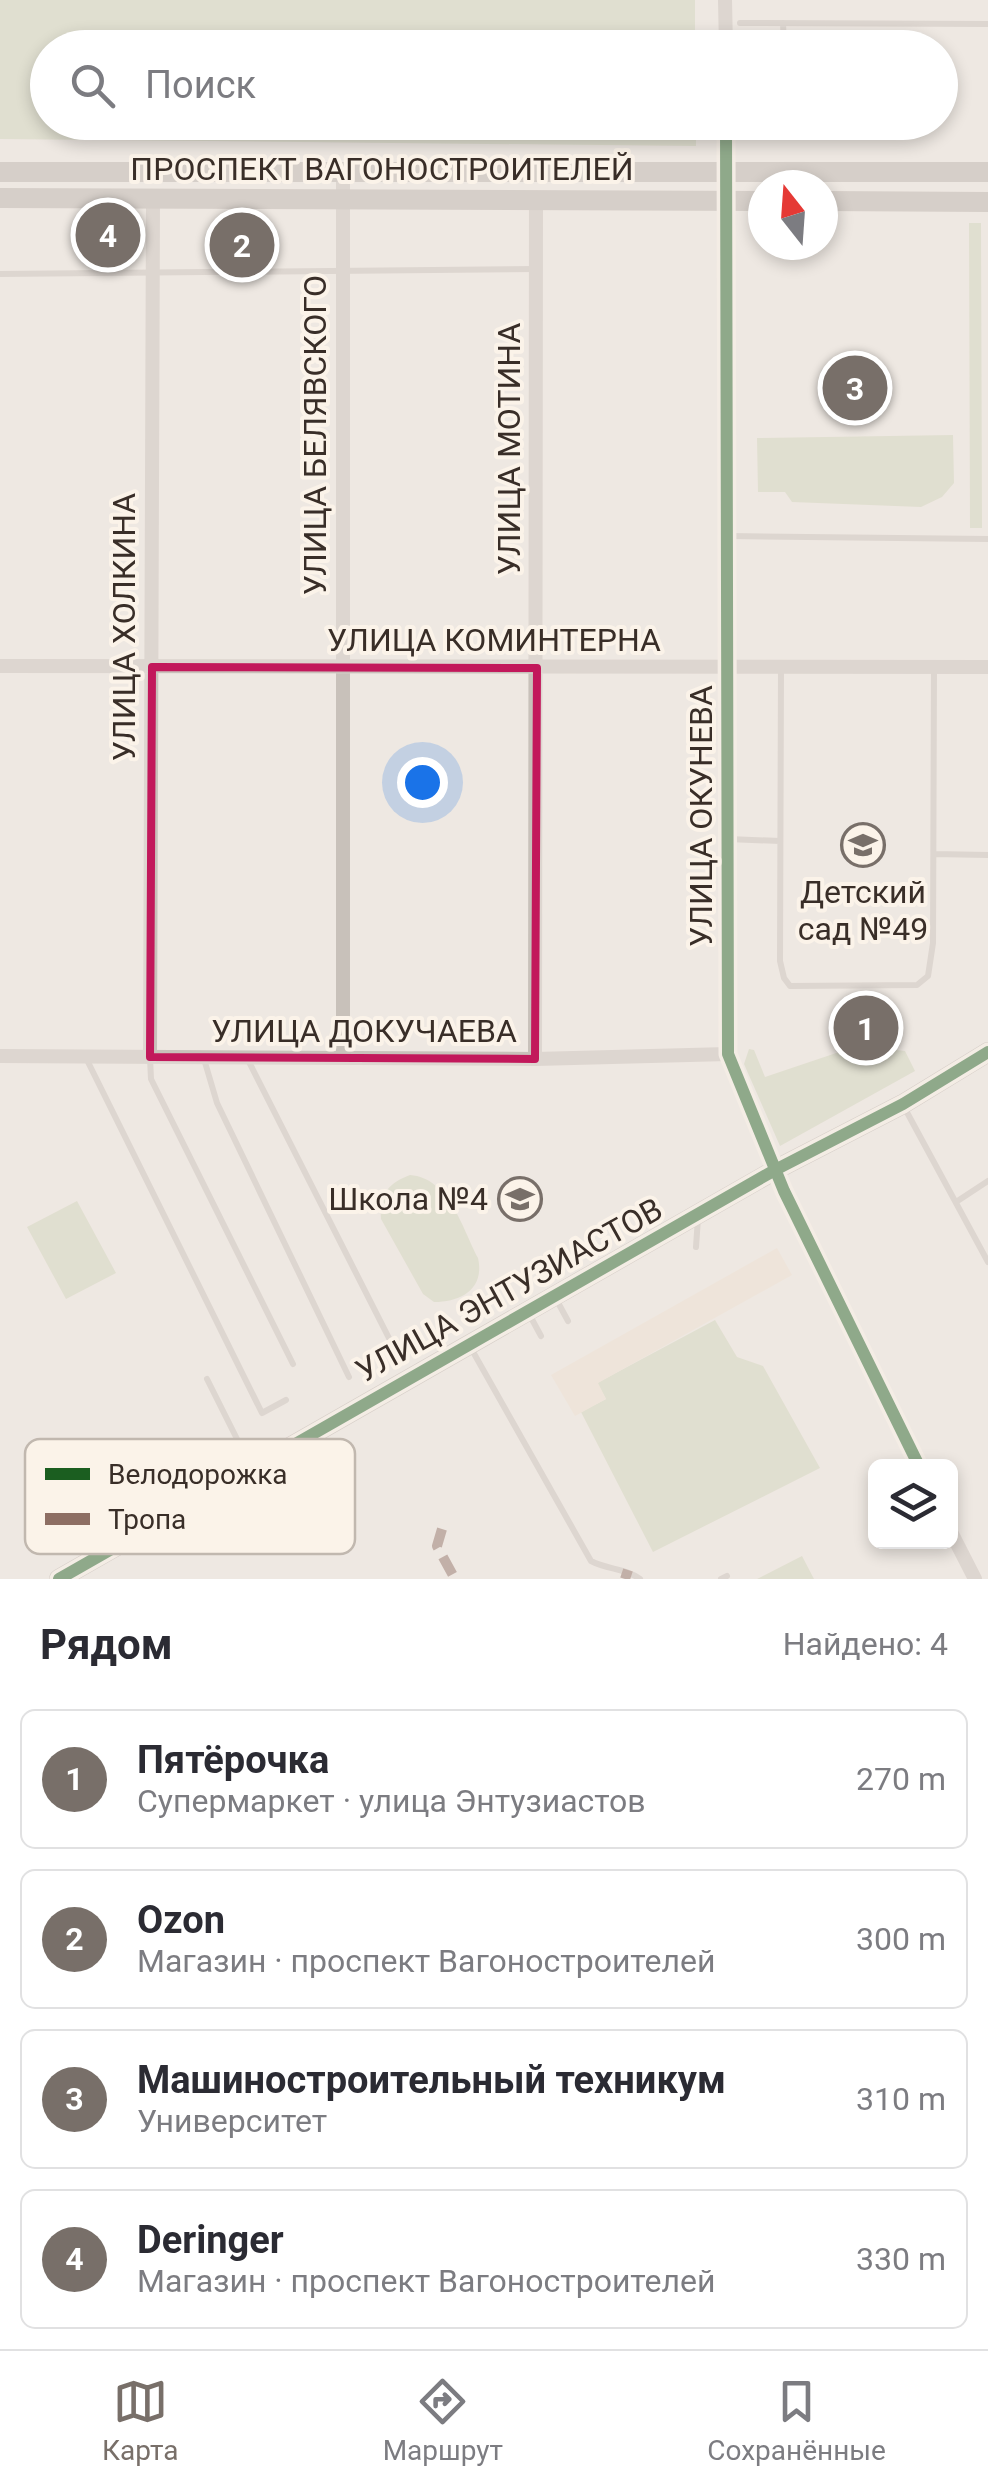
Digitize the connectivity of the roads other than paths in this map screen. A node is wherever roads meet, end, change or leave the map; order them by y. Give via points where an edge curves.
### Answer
1 (725, 0) edge
2 (740, 22) dead end
3 (783, 23) junction
4 (988, 24) edge
5 (726, 30) edge
6 (783, 30) edge
7 (726, 140) edge
8 (0, 172) edge
9 (342, 172) junction
10 (727, 172) junction
11 (988, 172) edge
12 (153, 197) junction
13 (0, 198) edge
14 (342, 198) junction
15 (536, 198) junction
16 (726, 201) junction
17 (748, 201) edge
18 (838, 201) edge
19 (988, 202) edge
20 (536, 269) junction
21 (342, 270) junction
22 (0, 274) edge
23 (153, 274) junction
24 (728, 536) junction
25 (988, 539) edge
26 (0, 666) edge
27 (152, 667) junction
28 (343, 667) junction
29 (729, 667) junction
30 (781, 667) junction
31 (934, 667) junction
32 (988, 667) edge
33 (537, 668) junction
34 (728, 839) junction
35 (780, 841) junction
36 (934, 854) junction
37 (988, 856) edge
38 (988, 1052) edge
39 (728, 1054) junction
40 (0, 1056) edge
41 (85, 1057) junction
42 (150, 1057) junction
43 (246, 1057) junction
44 (343, 1057) junction
45 (204, 1058) junction
46 (535, 1059) junction
47 (903, 1104) junction
48 (776, 1170) junction
49 (988, 1181) edge
50 (956, 1202) junction
51 (698, 1215) junction
52 (696, 1246) dead end
53 (988, 1262) edge
54 (554, 1296) junction
55 (528, 1311) junction
56 (568, 1321) dead end
57 (541, 1336) dead end
58 (469, 1344) junction
59 (396, 1352) dead end
60 (293, 1364) dead end
61 (349, 1377) dead end
62 (207, 1379) dead end
63 (286, 1400) dead end
64 (237, 1439) edge
65 (303, 1439) edge
66 (916, 1459) edge
67 (958, 1545) edge
68 (102, 1554) edge
69 (58, 1579) edge
70 (640, 1579) edge
71 (976, 1579) edge

1 - 5 street
2 - 3 lane
3 - 4 lane
3 - 6 lane
7 - 10 street, УЛИЦА ОКУНЕВА
8 - 9 main road, ПРОСПЕКТ ВАГОНОСТРОИТЕЛЕЙ
9 - 10 main road, ПРОСПЕКТ ВАГОНОСТРОИТЕЛЕЙ
9 - 14 street, УЛИЦА БЕЛЯВСКОГО
10 - 11 main road, ПРОСПЕКТ ВАГОНОСТРОИТЕЛЕЙ
10 - 16 street, УЛИЦА ОКУНЕВА
12 - 13 main road, ПРОСПЕКТ ВАГОНОСТРОИТЕЛЕЙ
12 - 14 main road, ПРОСПЕКТ ВАГОНОСТРОИТЕЛЕЙ
12 - 23 street, УЛИЦА ХОЛКИНА
14 - 15 main road, ПРОСПЕКТ ВАГОНОСТРОИТЕЛЕЙ
14 - 21 street, УЛИЦА БЕЛЯВСКОГО
15 - 16 main road, ПРОСПЕКТ ВАГОНОСТРОИТЕЛЕЙ
15 - 20 street, УЛИЦА МОТИНА
16 - 17 main road, ПРОСПЕКТ ВАГОНОСТРОИТЕЛЕЙ
16 - 24 street, УЛИЦА ОКУНЕВА
18 - 19 main road
20 - 21 lane
20 - 33 street, УЛИЦА МОТИНА
21 - 23 lane
21 - 28 street, УЛИЦА БЕЛЯВСКОГО
22 - 23 lane
23 - 27 street, УЛИЦА ХОЛКИНА
24 - 25 lane
24 - 29 street, УЛИЦА ОКУНЕВА
26 - 27 street, УЛИЦА КОМИНТЕРНА
27 - 28 street, УЛИЦА КОМИНТЕРНА
27 - 42 street, УЛИЦА ХОЛКИНА
28 - 33 street, УЛИЦА КОМИНТЕРНА
28 - 44 street, УЛИЦА БЕЛЯВСКОГО
29 - 30 street, УЛИЦА КОМИНТЕРНА
29 - 33 street, УЛИЦА КОМИНТЕРНА
29 - 34 street, УЛИЦА ОКУНЕВА
30 - 31 street, УЛИЦА КОМИНТЕРНА
30 - 35 lane
31 - 32 street, УЛИЦА КОМИНТЕРНА
31 - 36 lane
33 - 46 street, УЛИЦА МОТИНА
34 - 35 lane
34 - 39 street, УЛИЦА ОКУНЕВА
35 - 36 lane via 780,961 790,986 917,985 928,976
36 - 37 lane
38 - 47 main road, УЛИЦА ЭНТУЗИАСТОВ
39 - 46 street, УЛИЦА ДОКУЧАЕВА
39 - 48 street, УЛИЦА ОКУНЕВА
40 - 41 street, УЛИЦА ДОКУЧАЕВА
41 - 42 street, УЛИЦА ДОКУЧАЕВА
41 - 63 lane via 262,1413
42 - 45 street, УЛИЦА ДОКУЧАЕВА
42 - 60 lane via 151,1079
43 - 44 street, УЛИЦА ДОКУЧАЕВА
43 - 45 street, УЛИЦА ДОКУЧАЕВА
43 - 59 lane
44 - 46 street, УЛИЦА ДОКУЧАЕВА
45 - 61 lane via 217,1103
47 - 48 main road, УЛИЦА ЭНТУЗИАСТОВ
47 - 50 lane
48 - 51 main road, УЛИЦА ЭНТУЗИАСТОВ
48 - 66 street, УЛИЦА ОКУНЕВА
49 - 50 lane
50 - 53 lane
51 - 52 lane
51 - 54 main road, УЛИЦА ЭНТУЗИАСТОВ
54 - 55 main road, УЛИЦА ЭНТУЗИАСТОВ
54 - 56 lane
55 - 57 lane
55 - 58 main road, УЛИЦА ЭНТУЗИАСТОВ
58 - 65 main road, УЛИЦА ЭНТУЗИАСТОВ
58 - 70 lane via 591,1561
62 - 64 lane
67 - 71 street
68 - 69 main road, УЛИЦА ЭНТУЗИАСТОВ

